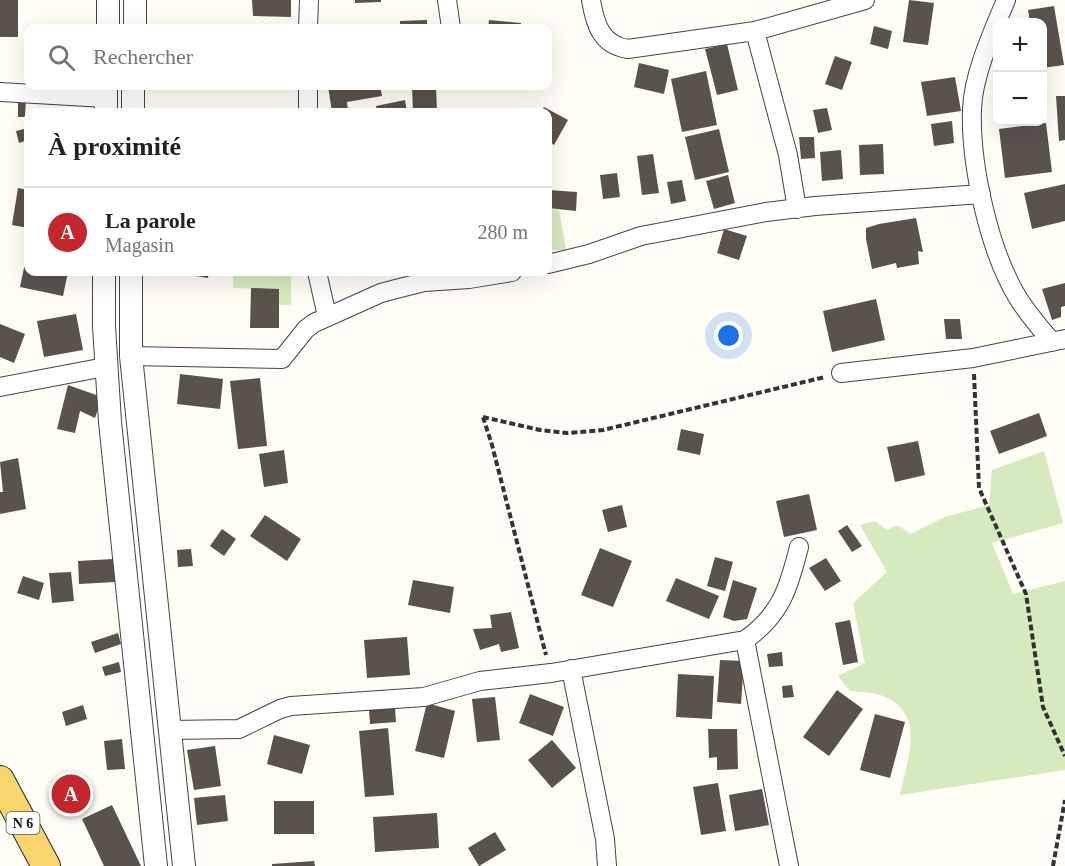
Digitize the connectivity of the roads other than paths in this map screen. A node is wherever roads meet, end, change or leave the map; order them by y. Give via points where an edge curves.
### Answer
1 (108, 0) edge
2 (135, 0) edge
3 (309, 0) edge
4 (447, 0) edge
5 (591, 0) edge
6 (866, 0) edge
7 (1006, 0) edge
8 (108, 24) edge
9 (135, 24) edge
10 (308, 24) edge
11 (450, 24) edge
12 (755, 31) junction
13 (133, 90) edge
14 (308, 90) edge
15 (0, 92) edge
16 (106, 99) edge
17 (133, 108) edge
18 (308, 108) edge
19 (981, 194) junction
20 (797, 208) junction
21 (552, 263) edge
22 (104, 276) edge
23 (132, 276) edge
24 (317, 276) edge
25 (488, 276) edge
26 (327, 316) junction
27 (1058, 340) edge
28 (131, 356) junction
29 (105, 367) junction
30 (841, 373) road end
31 (0, 387) edge
32 (799, 547) dead end
33 (745, 640) junction
34 (571, 669) junction
35 (169, 730) junction
36 (0, 780) edge
37 (46, 866) edge
38 (156, 866) edge
39 (184, 866) edge
40 (607, 866) edge
41 (789, 866) edge

1 - 8 street
2 - 9 street
3 - 10 street
4 - 11 street
5 - 12 street via 598,29 618,48
6 - 12 street
7 - 19 street via 986,50 972,108
12 - 20 street via 786,143
13 - 17 street
14 - 18 street
15 - 16 street
19 - 20 street
19 - 27 street via 1018,297
20 - 21 street via 641,236
22 - 29 street
23 - 28 street
24 - 26 street
25 - 26 street via 424,282 381,293
26 - 28 street via 306,329 285,358 279,360
27 - 30 street via 974,358
28 - 35 street
29 - 31 street
29 - 38 street
32 - 33 street via 783,597 769,621
33 - 34 street
33 - 41 street
34 - 35 street via 480,681 414,698 291,706 239,729
34 - 40 street
35 - 39 street
36 - 37 main road, N 6

